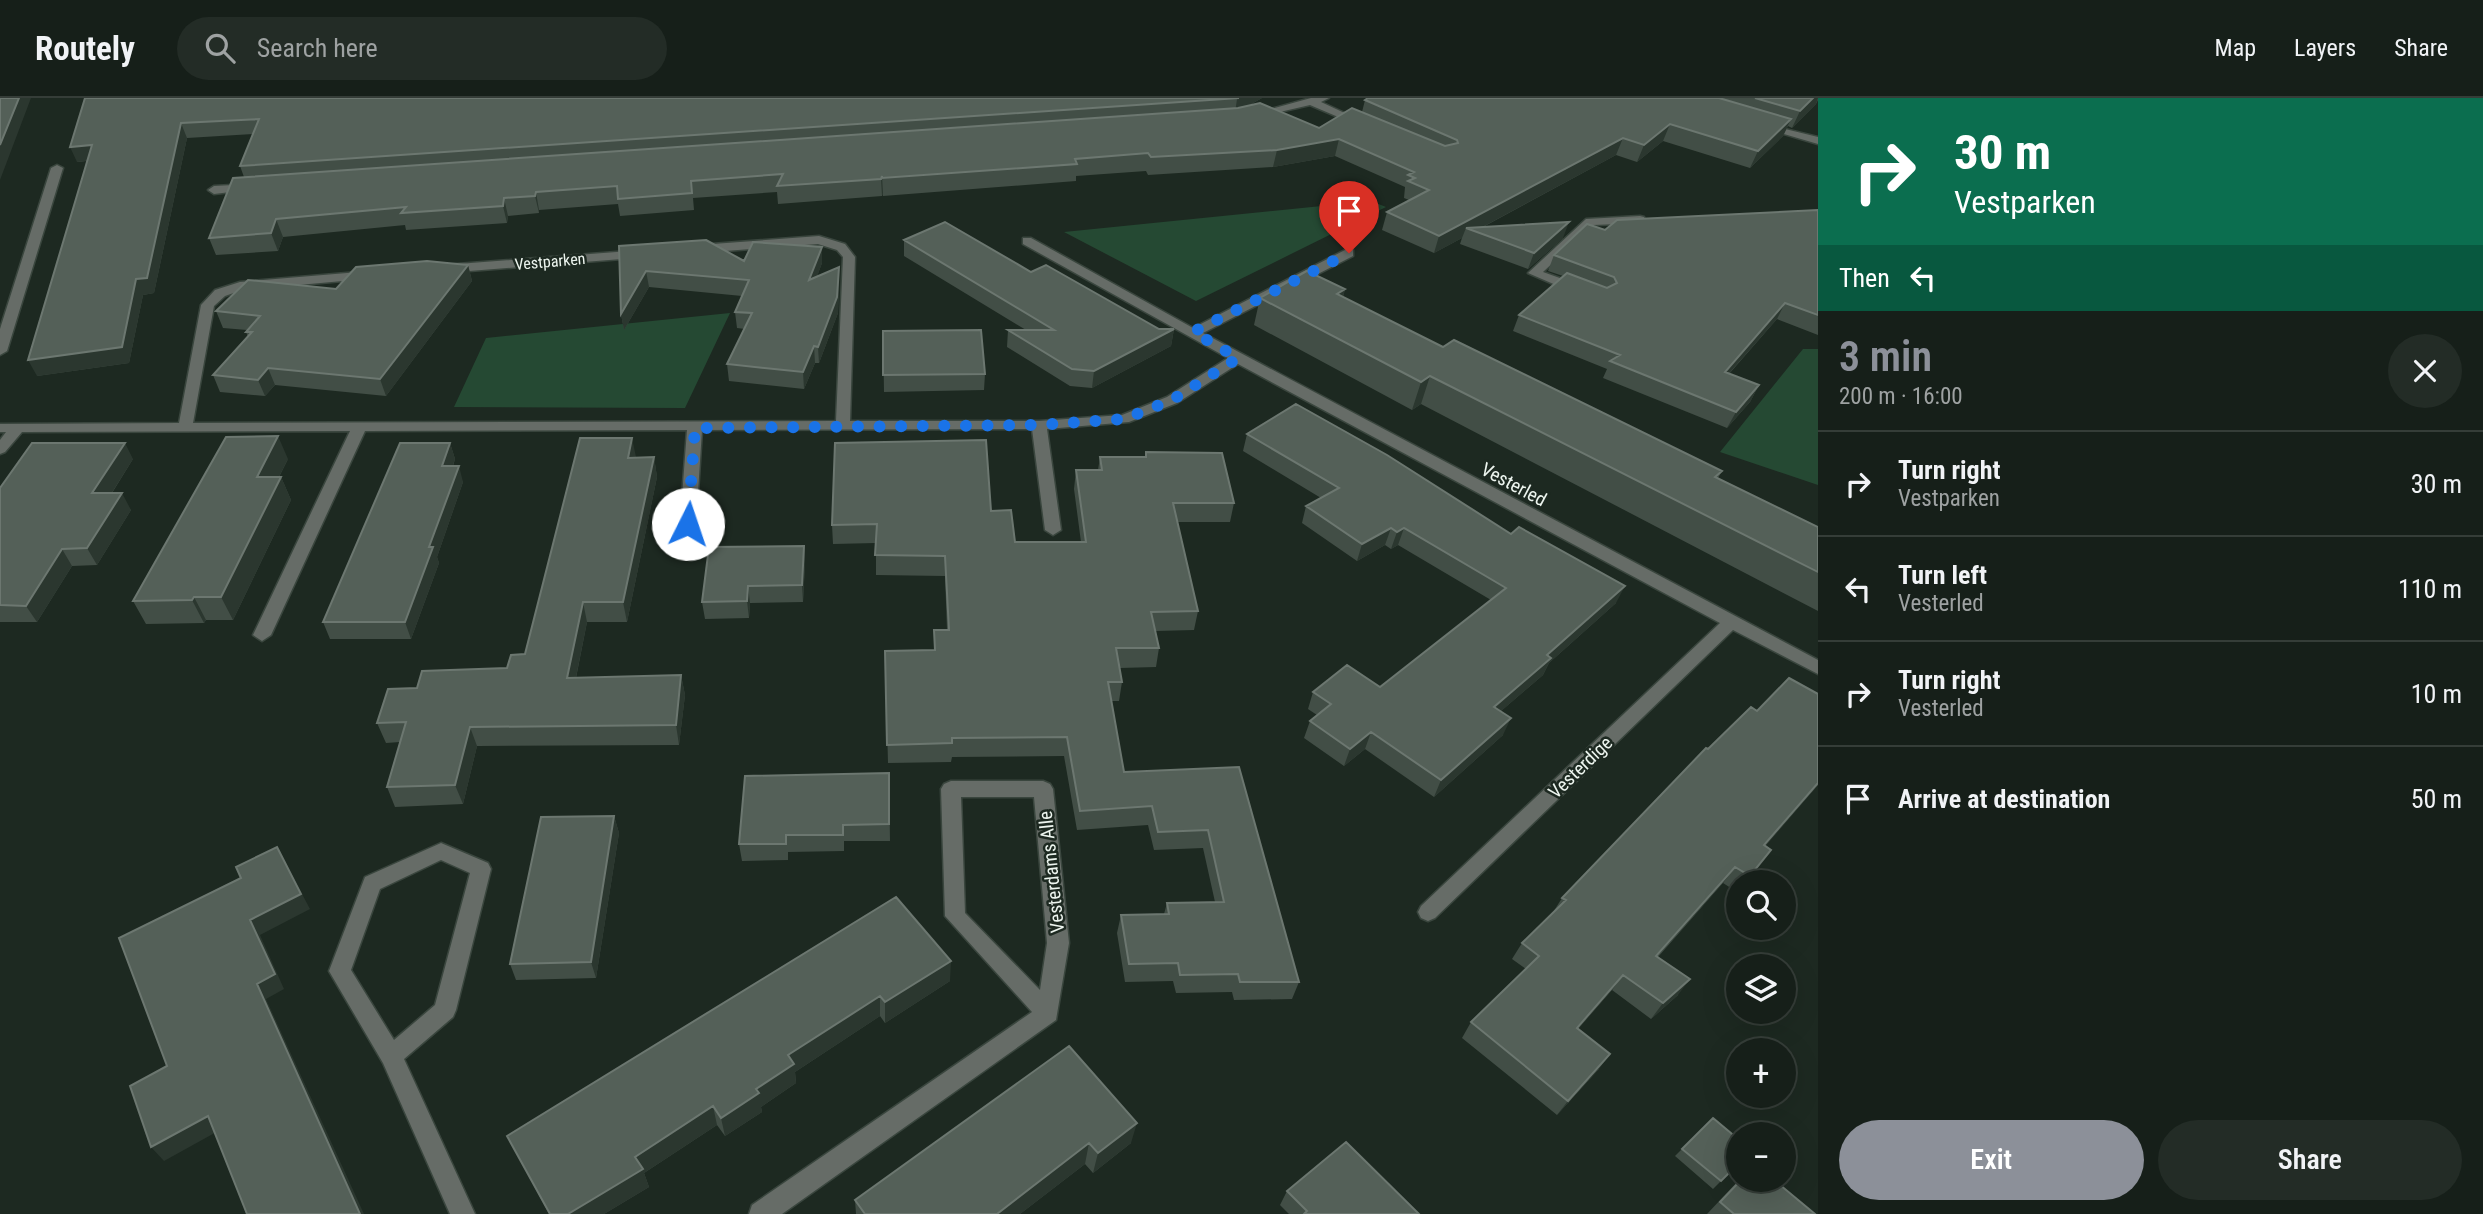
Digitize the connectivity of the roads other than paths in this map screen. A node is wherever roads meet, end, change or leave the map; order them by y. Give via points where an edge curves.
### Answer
1 (1319, 100) edge
2 (1235, 118) edge
3 (1756, 123) edge
4 (1374, 128) edge
5 (1818, 129) edge
6 (1813, 140) edge
7 (57, 168) dead end
8 (270, 186) edge
9 (214, 190) dead end
10 (1657, 219) edge
11 (1027, 241) dead end
12 (681, 251) edge
13 (653, 253) edge
14 (1349, 253) dead end
15 (433, 270) edge
16 (391, 274) edge
17 (1589, 294) edge
18 (1193, 332) junction
19 (0, 351) edge
20 (1238, 358) junction
21 (1039, 425) junction
22 (843, 426) junction
23 (0, 428) edge
24 (18, 428) junction
25 (359, 428) junction
26 (695, 428) junction
27 (185, 429) junction
28 (0, 449) edge
29 (688, 524) dead end
30 (1053, 530) dead end
31 (1732, 621) junction
32 (262, 635) dead end
33 (1818, 668) edge
34 (1428, 912) dead end
35 (1048, 1013) junction
36 (391, 1056) junction
37 (463, 1214) edge
38 (761, 1214) edge

1 - 2 street
1 - 4 street
3 - 6 street
5 - 6 street
7 - 19 street
8 - 9 street
10 - 17 street via 1590,222 1534,274
11 - 18 street, Vesterled
12 - 22 street via 819,240 841,247 849,257
13 - 15 street, Vestparken
14 - 18 street
16 - 27 street via 240,286 220,293 208,305
18 - 20 street, Vesterled
20 - 21 street via 1172,400 1124,419
20 - 31 street, Vesterled
21 - 22 street
21 - 30 street
22 - 26 street
23 - 24 street
24 - 27 street
24 - 28 street
25 - 26 street
25 - 27 street
25 - 32 street
26 - 29 street
31 - 33 street, Vesterled
31 - 34 street, Vesterdige
35 - 35 street, Vesterdams Alle via 1058,943 1043,789 951,789 955,916
35 - 38 street
36 - 36 street via 445,1010 481,869 442,851 372,883 340,971
36 - 37 street

